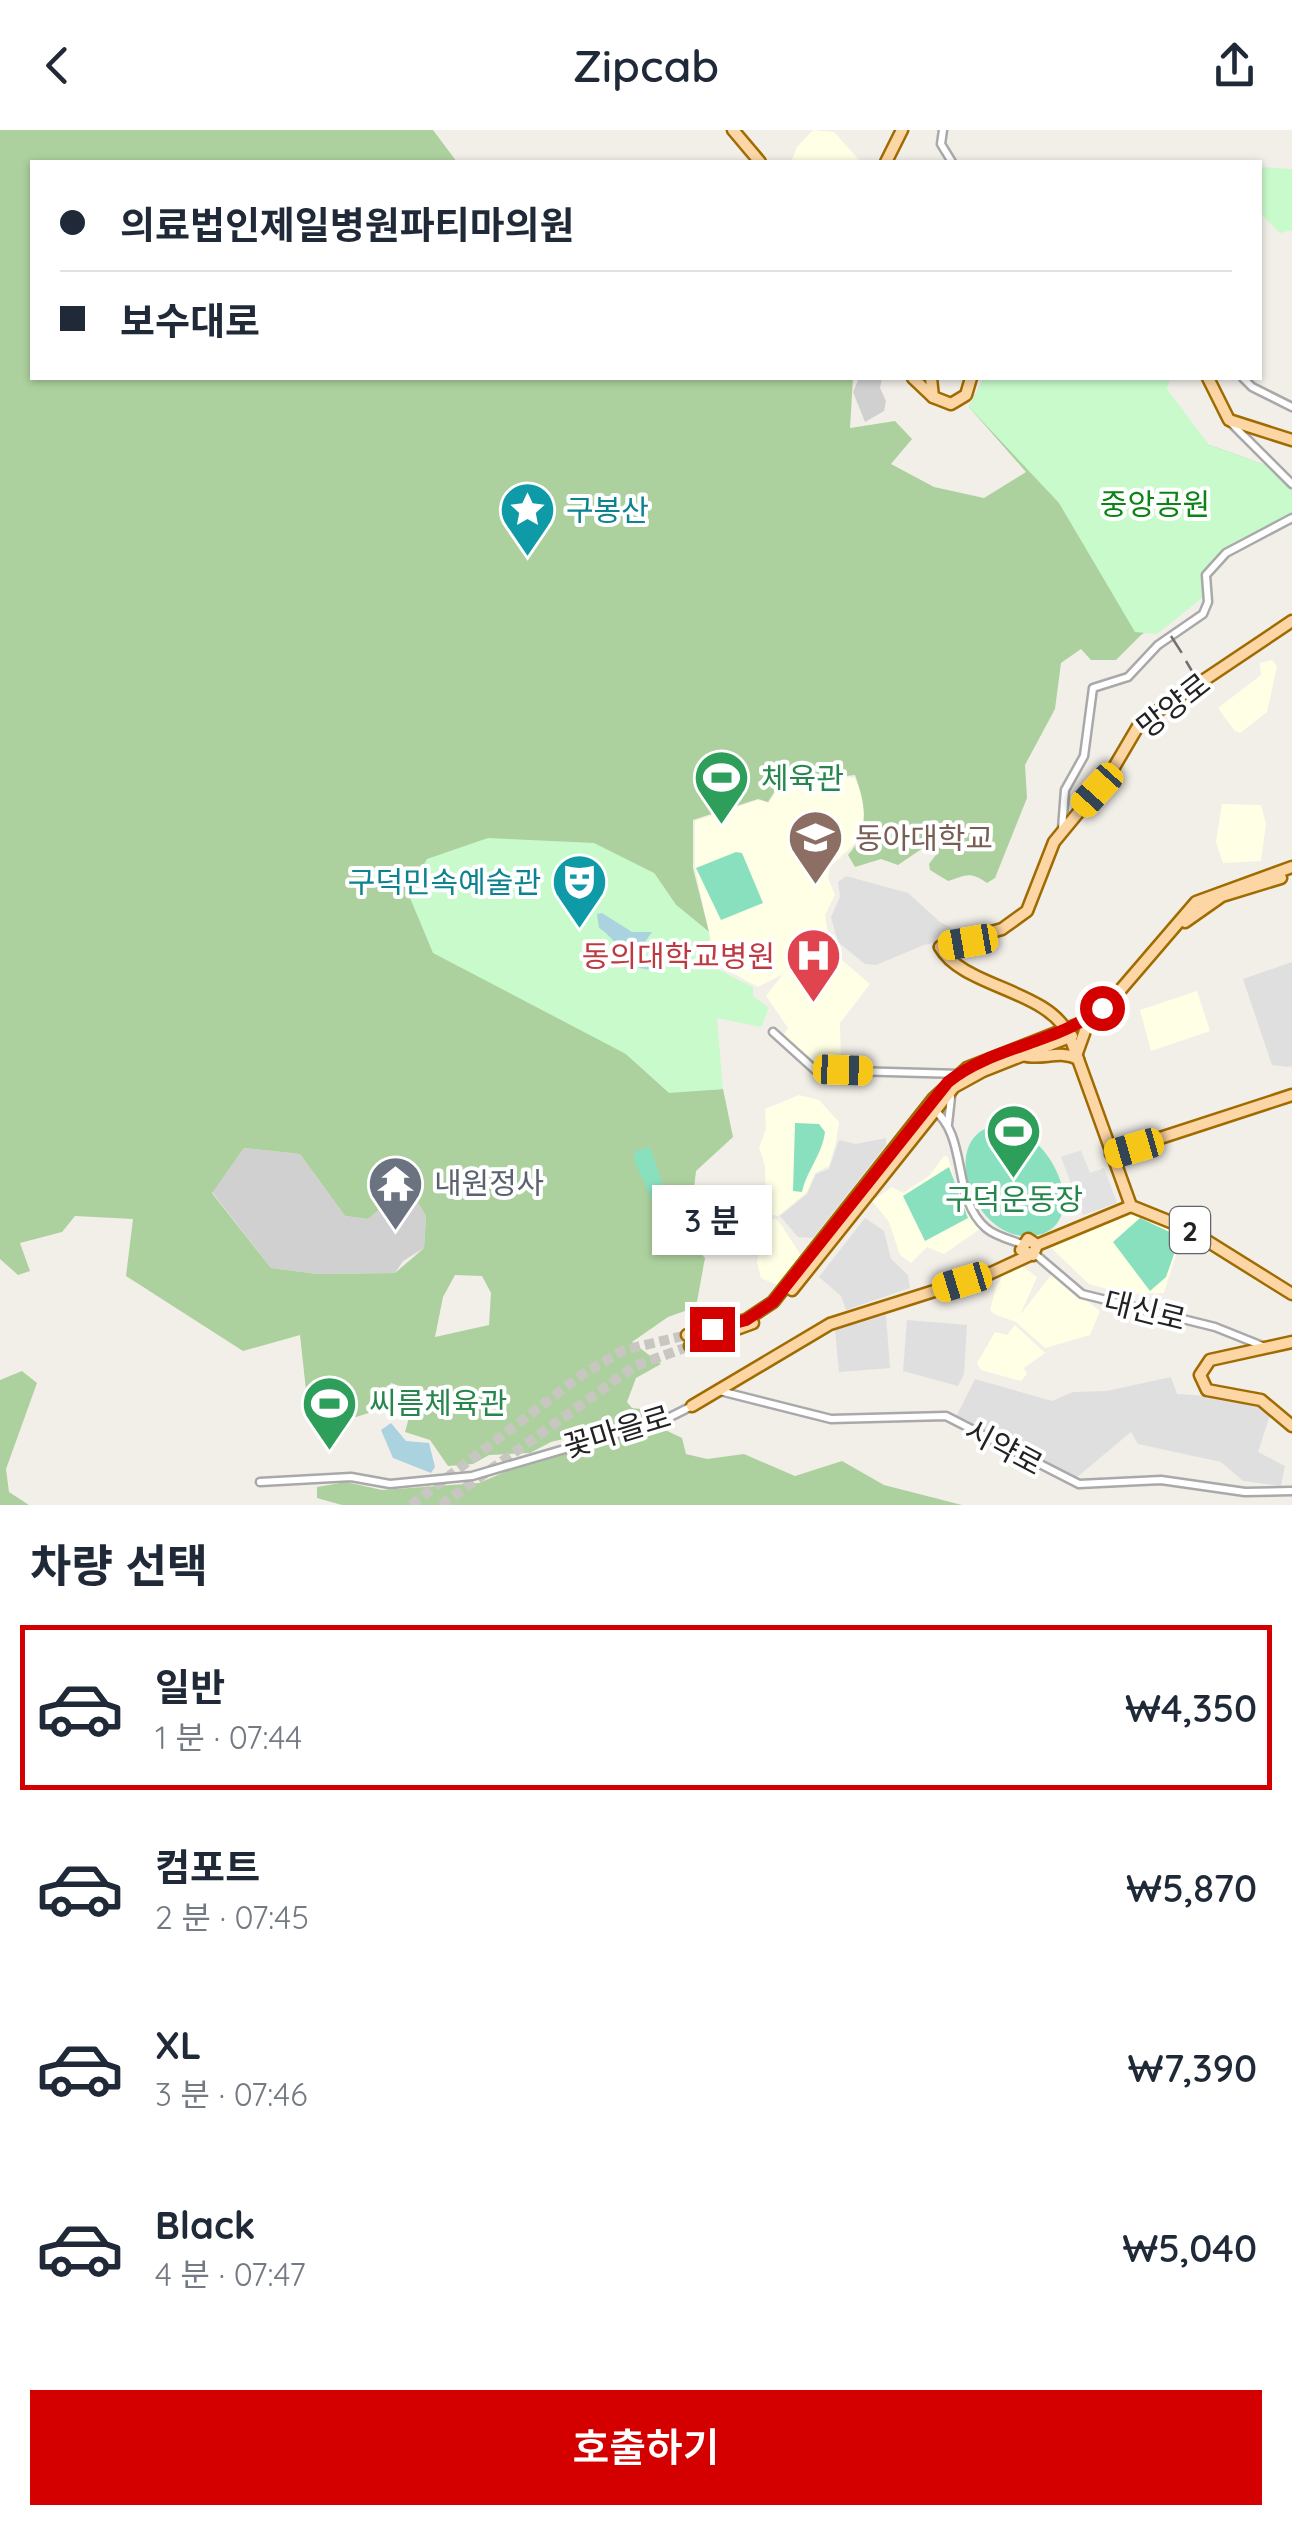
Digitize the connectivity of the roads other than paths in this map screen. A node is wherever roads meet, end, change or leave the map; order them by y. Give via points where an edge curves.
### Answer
1 (733, 130) edge
2 (902, 130) edge
3 (944, 130) edge
4 (758, 160) edge
5 (887, 160) edge
6 (951, 160) edge
7 (915, 380) edge
8 (931, 380) edge
9 (970, 380) edge
10 (1209, 380) edge
11 (1245, 380) edge
12 (933, 397) junction
13 (1292, 407) edge
14 (1228, 420) junction
15 (1292, 440) edge
16 (1292, 484) edge
17 (1292, 518) edge
18 (1292, 621) edge
19 (1062, 829) junction
20 (1292, 871) edge
21 (1222, 896) junction
22 (1131, 984) junction
23 (1086, 1028) junction
24 (773, 1032) dead end
25 (1069, 1034) junction
26 (1022, 1055) junction
27 (1078, 1057) junction
28 (962, 1076) junction
29 (954, 1087) junction
30 (1292, 1096) edge
31 (932, 1108) junction
32 (948, 1125) junction
33 (1109, 1148) junction
34 (1130, 1206) junction
35 (1029, 1247) junction
36 (1292, 1294) edge
37 (688, 1340) tunnel mouth
38 (1292, 1342) edge
39 (1266, 1348) junction
40 (718, 1390) junction
41 (692, 1406) joint
42 (1292, 1426) edge
43 (260, 1482) dead end
44 (1292, 1491) edge

1 - 4 main road
2 - 5 main road
3 - 6 street via 941,144
7 - 12 main road
8 - 12 main road
9 - 12 main road via 961,400 950,404
10 - 14 main road
11 - 13 street
14 - 15 main road
14 - 16 street
17 - 19 street via 1226,553 1206,576 1203,614 1158,645 1128,677 1093,688 1084,756 1065,790
18 - 19 main road, 망양로 via 1140,723 1110,774
19 - 25 main road, 망양로 via 1027,910 1002,929 940,946 1058,1017
20 - 21 main road
20 - 21 main road
20 - 22 main road via 1196,902
21 - 22 main road via 1190,916
22 - 23 main road
22 - 25 main road
23 - 25 main road
23 - 27 main road
24 - 28 street via 814,1070
25 - 26 main road
25 - 27 main road
25 - 28 main road
26 - 27 main road
26 - 28 main road
27 - 33 main road
28 - 29 main road
28 - 31 main road
29 - 31 main road
29 - 32 street
30 - 33 main road via 1134,1148
31 - 32 street, 대신로
31 - 37 main road via 778,1306 731,1334
32 - 35 street, 대신로 via 967,1200 987,1229
33 - 34 main road, 2
34 - 35 main road, 꽃마을로
34 - 36 main road, 2 via 1188,1228
35 - 39 street, 대신로 via 1082,1294 1215,1327
35 - 40 main road, 꽃마을로 via 1006,1267 830,1324
38 - 39 main road
39 - 42 main road via 1210,1360 1200,1370 1201,1385 1261,1400
40 - 41 main road, 꽃마을로
40 - 44 street, 시약로 via 830,1419 946,1416 1079,1484 1161,1480 1244,1492
41 - 43 street, 꽃마을로 via 472,1476 390,1484 351,1477

